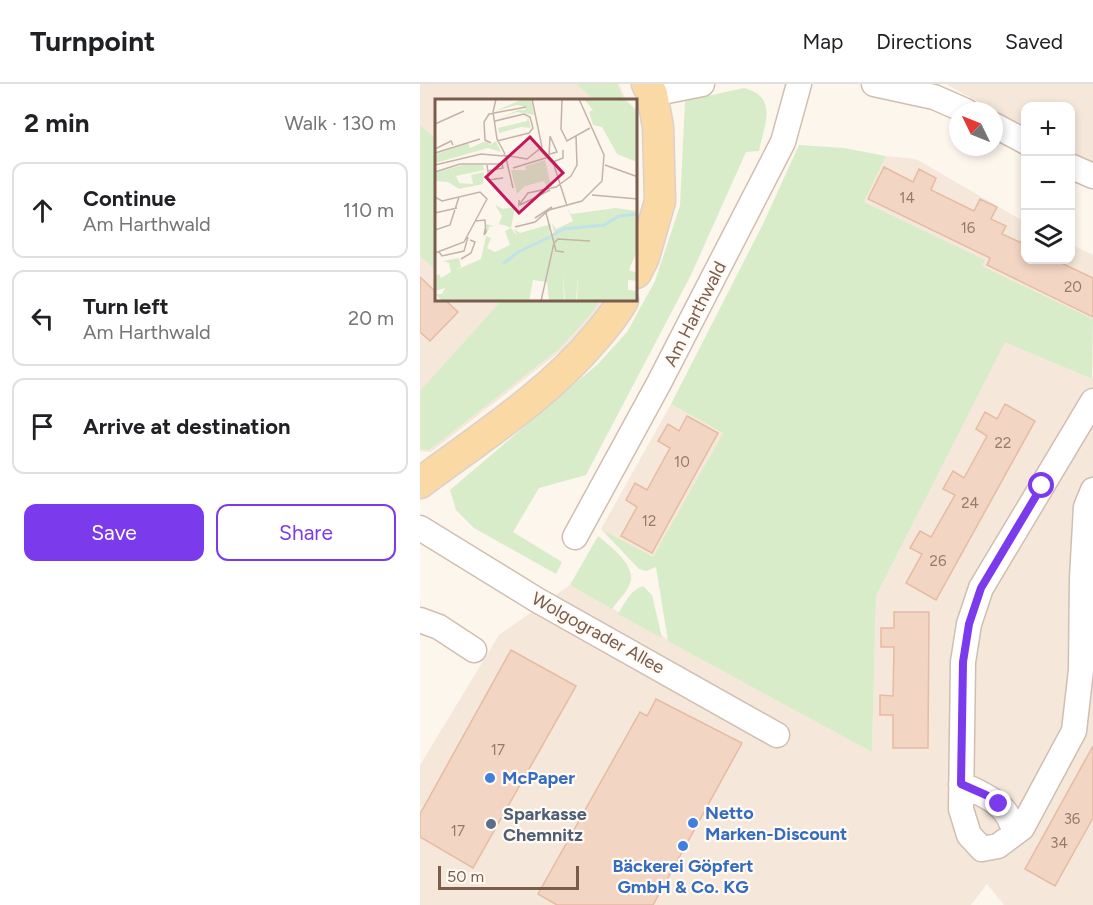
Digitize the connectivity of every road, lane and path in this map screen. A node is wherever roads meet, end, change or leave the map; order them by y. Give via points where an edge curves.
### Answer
1 (702, 84) edge
2 (799, 84) edge
3 (874, 84) edge
4 (650, 89) edge
5 (949, 104) edge
6 (1003, 130) edge
7 (1021, 139) edge
8 (1075, 168) edge
9 (1093, 176) edge
10 (638, 269) edge
11 (622, 302) edge
12 (1093, 401) edge
13 (420, 483) edge
14 (1093, 490) edge
15 (420, 528) edge
16 (575, 537) dead end
17 (420, 620) edge
18 (474, 650) dead end
19 (777, 735) dead end
20 (961, 784) junction
21 (1014, 834) junction

1 - 4 street
2 - 16 street, Am Harthwald via 783,142
3 - 5 street
4 - 10 main road via 658,127 660,201
6 - 7 street
8 - 9 street
11 - 13 main road via 577,359
12 - 20 street via 981,588 969,624 963,662
14 - 21 street via 1086,507 1081,670 1074,731 1022,828
15 - 19 street, Wolgograder Allee via 537,600
17 - 18 street via 439,627
20 - 21 street via 999,804 1013,825
20 - 21 street via 966,826 982,849 998,846

